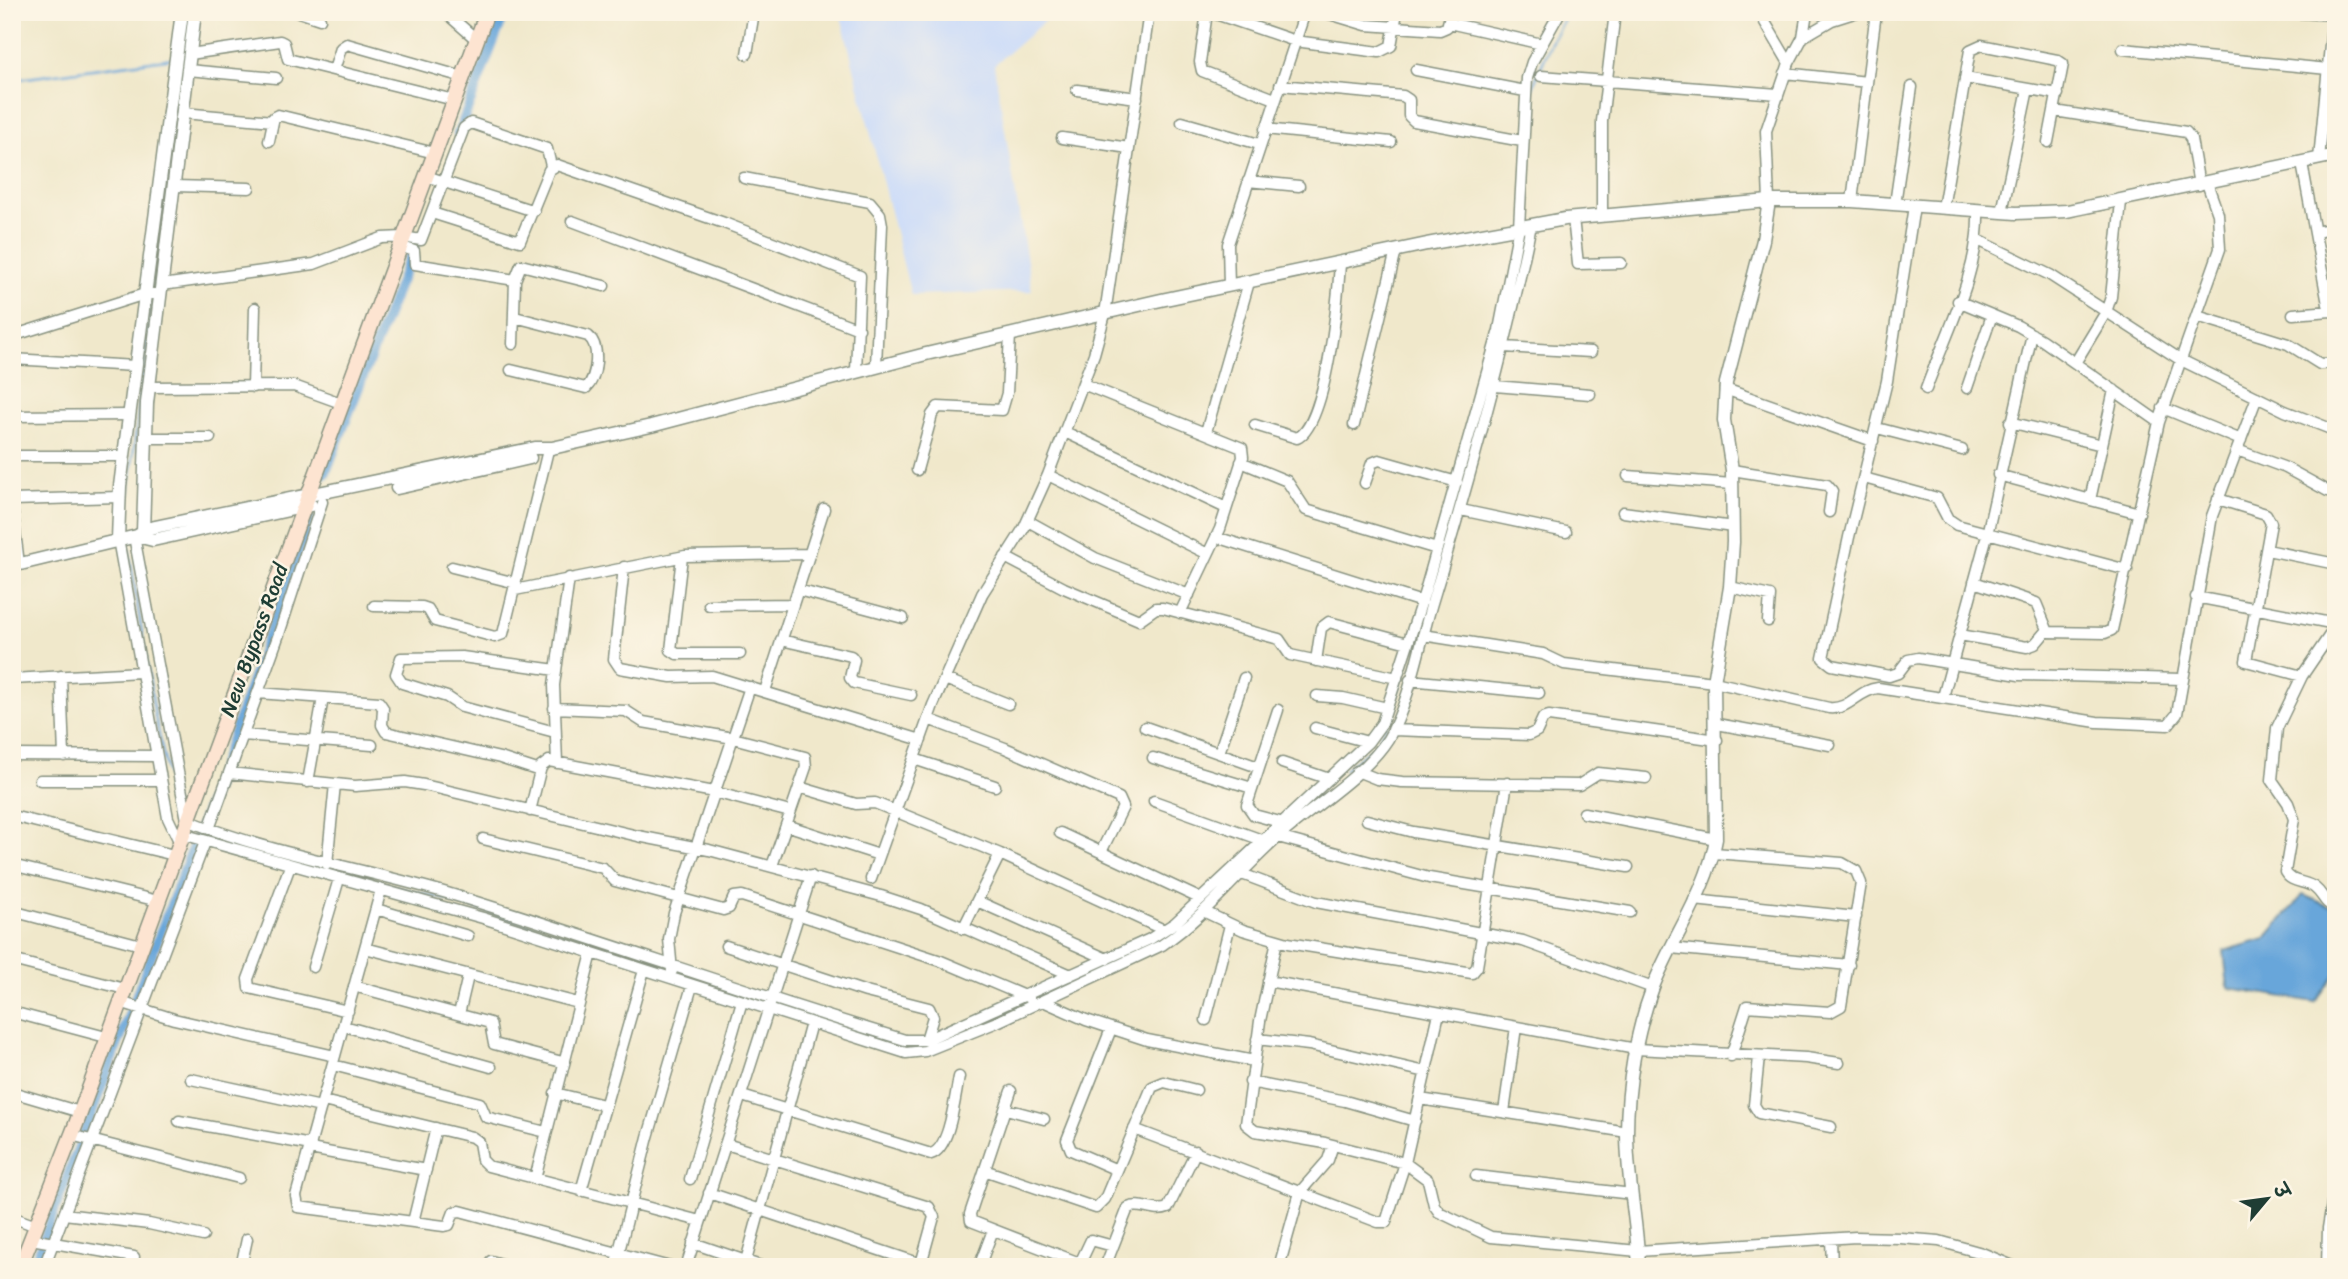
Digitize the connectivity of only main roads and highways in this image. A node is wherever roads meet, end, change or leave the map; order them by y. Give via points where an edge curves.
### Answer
1 (487, 12) edge
2 (20, 1267) edge

1 - 2 main road, New Bypass Road via 435,153 436,180 304,502 193,835 141,945 131,1002 106,1037 80,1112 83,1139 41,1238

